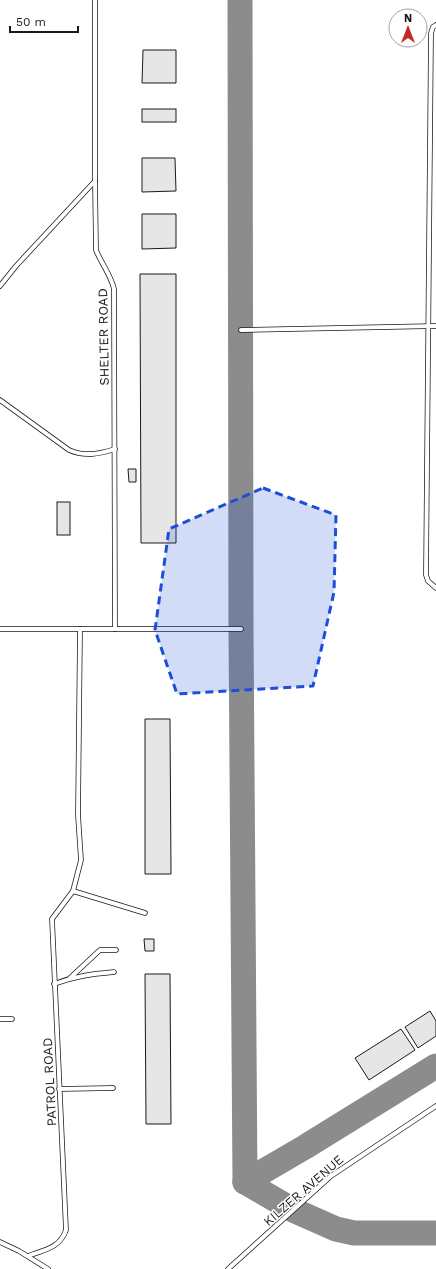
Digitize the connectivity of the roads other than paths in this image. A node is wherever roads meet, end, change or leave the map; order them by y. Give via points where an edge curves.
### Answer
1 (95, 0) edge
2 (436, 25) edge
3 (95, 181) junction
4 (0, 286) edge
5 (428, 326) junction
6 (436, 326) edge
7 (241, 330) dead end
8 (0, 400) edge
9 (115, 449) junction
10 (436, 588) edge
11 (0, 629) edge
12 (80, 629) junction
13 (116, 629) junction
14 (241, 629) dead end
15 (73, 891) junction
16 (145, 913) dead end
17 (116, 950) dead end
18 (114, 972) dead end
19 (70, 978) junction
20 (54, 984) junction
21 (0, 1019) edge
22 (12, 1019) dead end
23 (113, 1088) dead end
24 (60, 1089) junction
25 (436, 1106) edge
26 (0, 1242) edge
27 (28, 1256) junction
28 (48, 1269) edge
29 (228, 1269) edge

1 - 3 lane, SHELTER ROAD
2 - 5 lane via 431,32
3 - 4 lane
3 - 9 lane, SHELTER ROAD via 96,250 114,289
5 - 6 lane
5 - 7 lane
5 - 10 lane via 426,575 428,581
8 - 9 lane via 76,453 94,454
9 - 13 lane, SHELTER ROAD
11 - 12 lane
12 - 13 lane
12 - 15 lane via 78,815 81,860
13 - 14 lane
15 - 16 lane
15 - 20 lane, PATROL ROAD via 52,919
17 - 19 lane via 100,950
18 - 19 lane
19 - 20 lane
20 - 24 lane, PATROL ROAD
21 - 22 lane
23 - 24 lane
24 - 27 lane, PATROL ROAD via 66,1230 56,1245
25 - 29 lane, KILZER AVENUE via 331,1176
26 - 27 lane
27 - 28 lane

